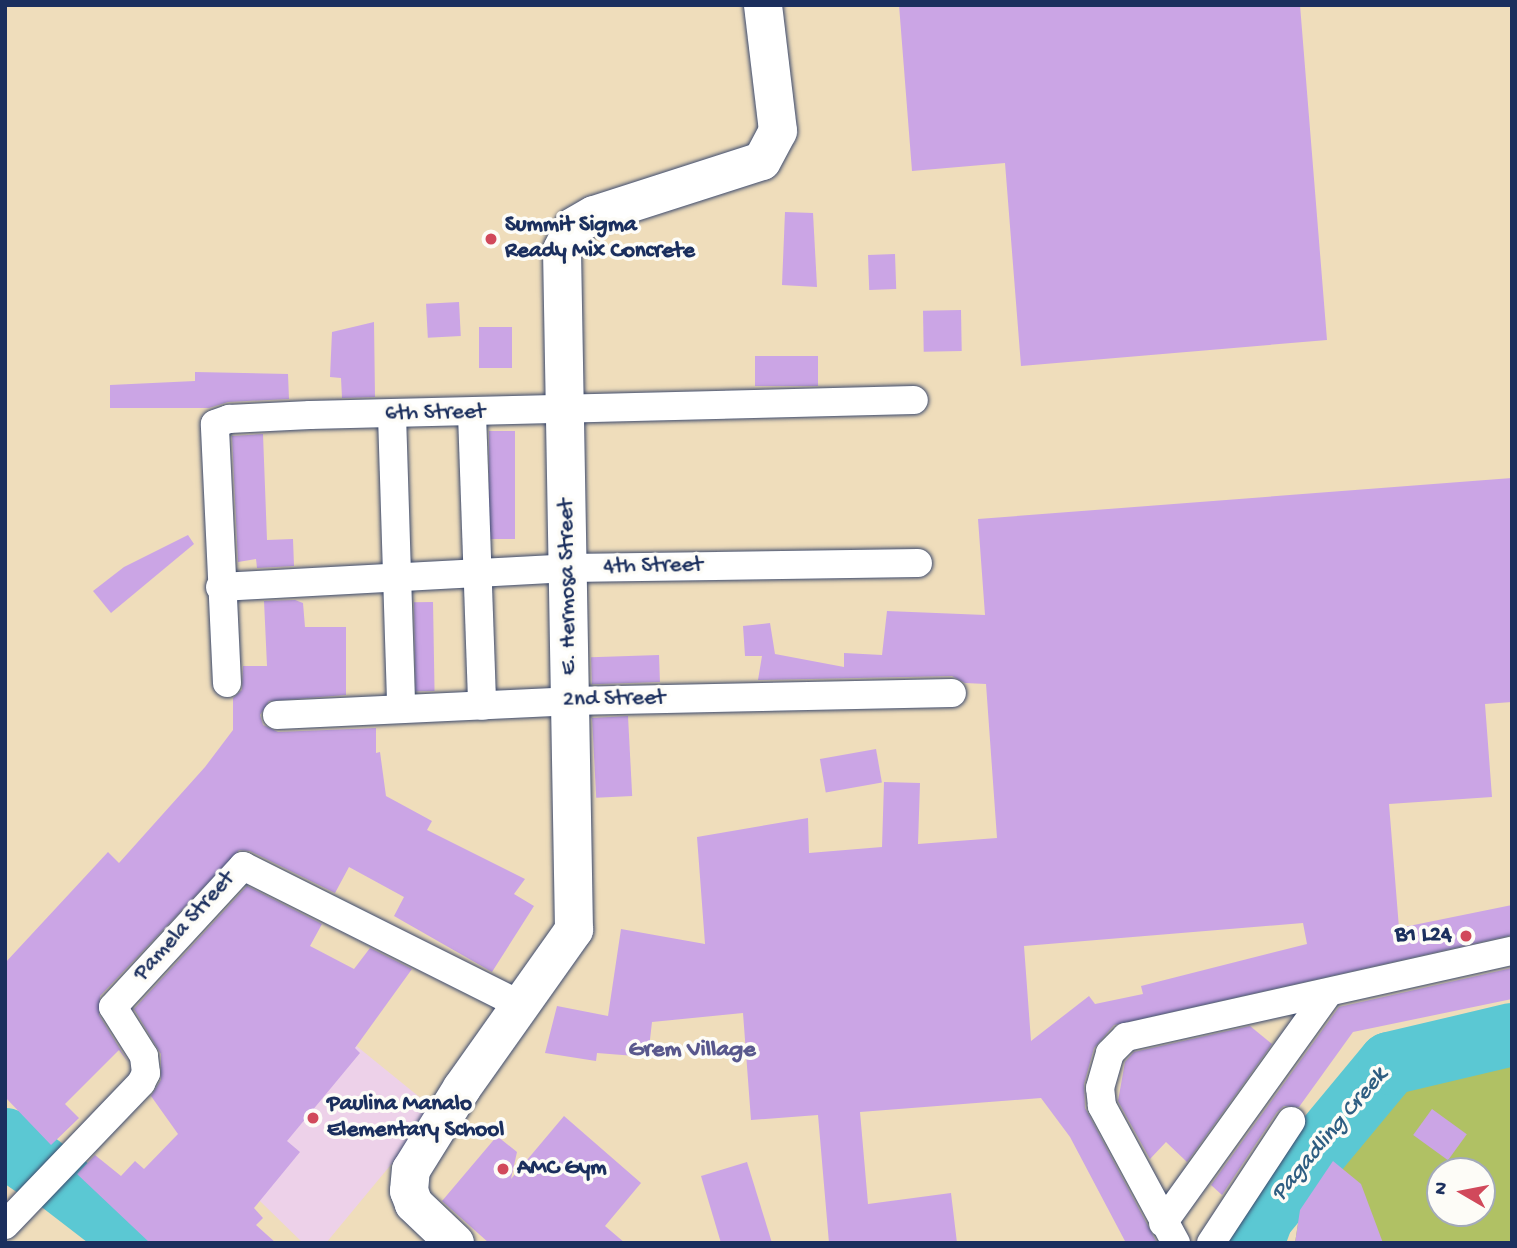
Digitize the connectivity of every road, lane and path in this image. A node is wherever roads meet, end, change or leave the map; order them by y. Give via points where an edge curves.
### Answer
1 (763, 5) edge
2 (915, 400) dead end
3 (566, 411) junction
4 (472, 414) junction
5 (392, 415) junction
6 (918, 563) dead end
7 (568, 568) junction
8 (479, 573) junction
9 (396, 578) junction
10 (220, 587) junction
11 (227, 683) dead end
12 (952, 693) dead end
13 (570, 701) junction
14 (482, 706) junction
15 (401, 709) junction
16 (277, 715) dead end
17 (1512, 951) edge
18 (1327, 995) junction
19 (519, 1004) junction
20 (1291, 1121) dead end
21 (5, 1225) edge
22 (1170, 1233) edge
23 (454, 1243) edge
24 (1211, 1243) edge

1 - 3 street, E. Hermosa Street via 778,131 762,161 594,215 573,227 562,250
2 - 3 street, 6th Street
3 - 4 street, 6th Street
3 - 7 street, E. Hermosa Street
4 - 5 street, 6th Street
4 - 8 street
5 - 9 street
5 - 10 street, 6th Street via 296,416 215,424
6 - 7 street, 4th Street
7 - 8 street, 4th Street
7 - 13 street, E. Hermosa Street
8 - 9 street, 4th Street
8 - 14 street
9 - 10 street, 4th Street
9 - 15 street
10 - 11 street, 6th Street
12 - 13 street, 2nd Street
13 - 14 street, 2nd Street
13 - 19 street, E. Hermosa Street via 574,930
14 - 15 street, 2nd Street
15 - 16 street, 2nd Street
17 - 18 street
18 - 22 street
18 - 22 street via 1126,1037 1110,1053 1100,1088 1102,1106
19 - 21 street, Pamela Street via 243,866 113,1007 144,1056 146,1073
19 - 23 street, E. Hermosa Street via 408,1179 414,1204
20 - 24 street

